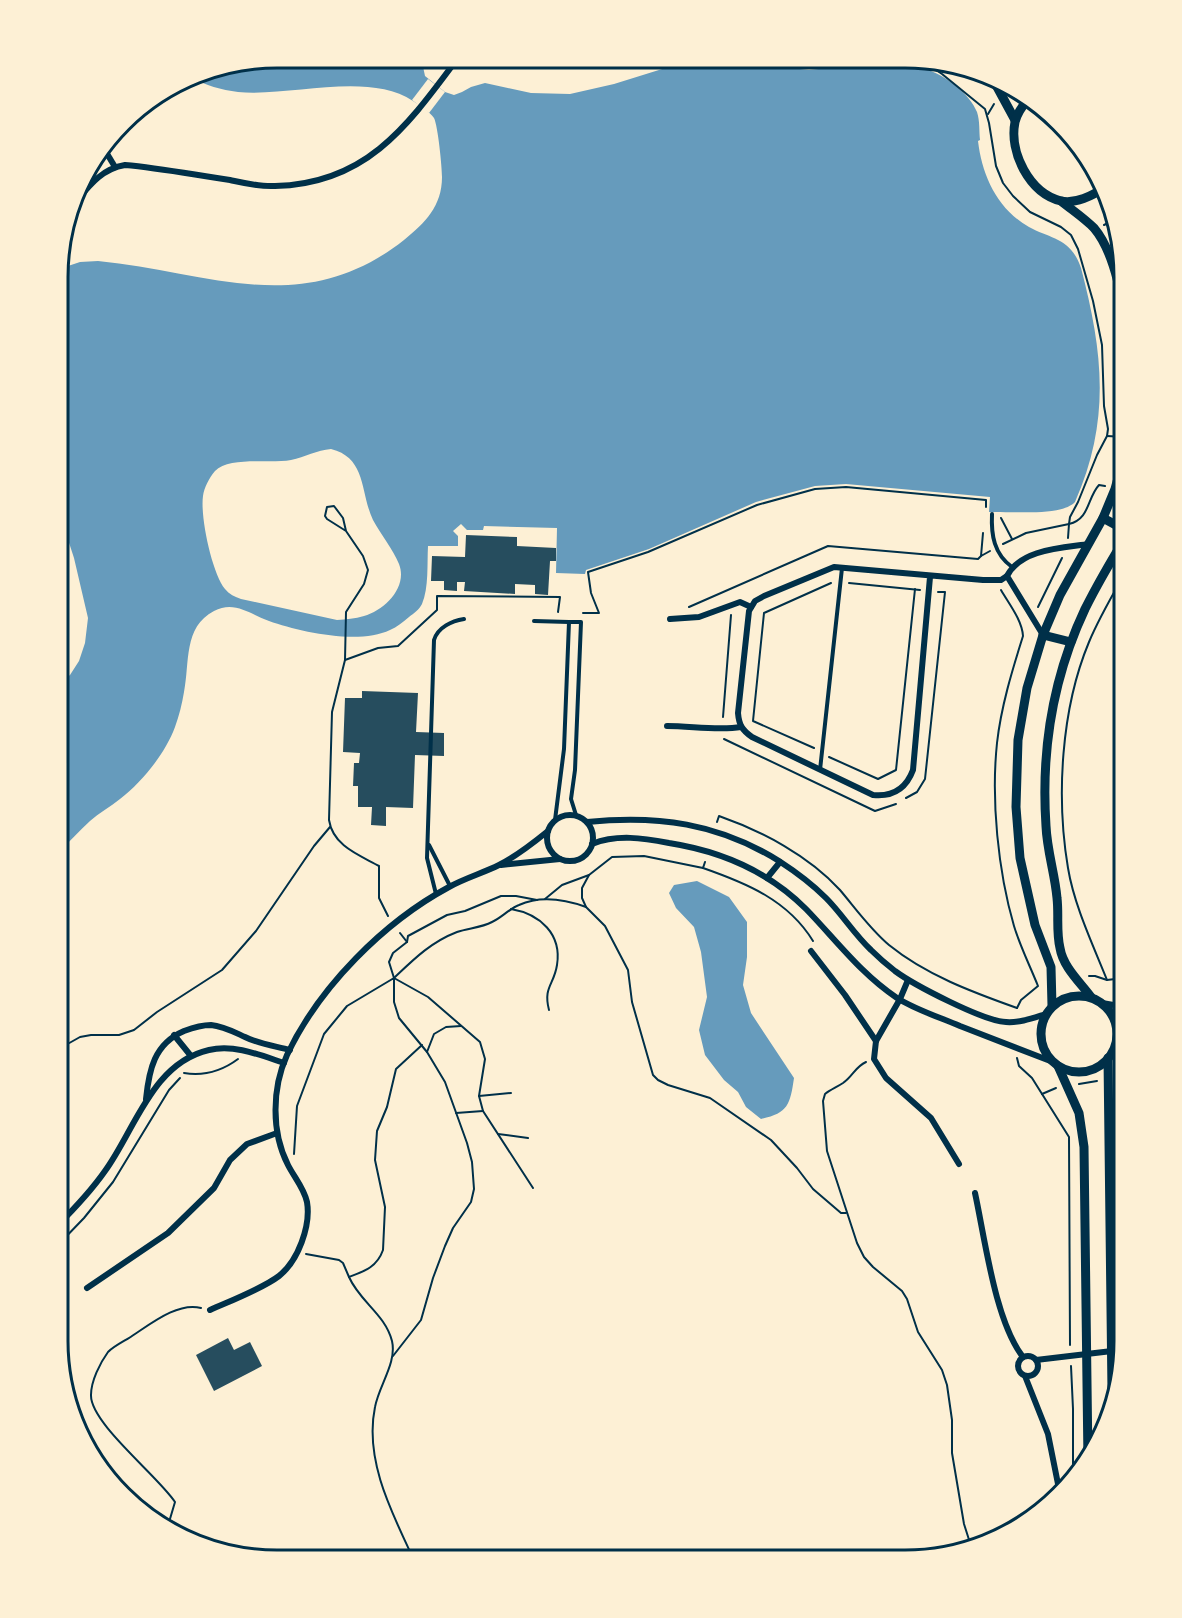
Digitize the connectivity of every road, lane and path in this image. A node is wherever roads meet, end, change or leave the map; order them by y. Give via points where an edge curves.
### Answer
1 (450, 68) edge
2 (936, 70) edge
3 (999, 90) edge
4 (1024, 105) edge
5 (1015, 120) junction
6 (108, 154) edge
7 (115, 166) junction
8 (88, 186) edge
9 (1096, 192) edge
10 (1061, 201) junction
11 (1114, 272) edge
12 (1107, 436) junction
13 (1114, 436) edge
14 (1114, 489) edge
15 (1114, 491) edge
16 (985, 510) dead end
17 (1000, 512) dead end
18 (992, 514) dead end
19 (1103, 518) junction
20 (1069, 524) junction
21 (1114, 524) edge
22 (346, 531) junction
23 (983, 531) dead end
24 (1012, 539) junction
25 (1089, 544) junction
26 (995, 547) junction
27 (1066, 548) junction
28 (1114, 557) edge
29 (842, 567) junction
30 (1012, 567) junction
31 (1007, 576) junction
32 (930, 577) junction
33 (840, 582) junction
34 (734, 587) dead end
35 (915, 589) junction
36 (929, 591) junction
37 (1114, 592) edge
38 (732, 604) junction
39 (751, 607) junction
40 (1030, 612) junction
41 (568, 613) dead end
42 (578, 613) dead end
43 (464, 619) dead end
44 (670, 619) dead end
45 (1018, 619) dead end
46 (534, 621) dead end
47 (568, 622) junction
48 (1043, 635) junction
49 (1071, 642) junction
50 (345, 660) junction
51 (667, 726) dead end
52 (741, 727) junction
53 (723, 729) junction
54 (822, 753) junction
55 (820, 770) junction
56 (576, 815) junction
57 (555, 820) junction
58 (587, 822) junction
59 (330, 827) junction
60 (714, 830) junction
61 (548, 831) junction
62 (592, 844) junction
63 (428, 845) junction
64 (707, 850) junction
65 (560, 859) junction
66 (780, 862) junction
67 (498, 866) junction
68 (703, 868) junction
69 (589, 875) junction
70 (767, 878) junction
71 (450, 886) junction
72 (436, 894) junction
73 (545, 899) junction
74 (537, 900) junction
75 (586, 907) junction
76 (511, 909) junction
77 (393, 924) junction
78 (407, 942) junction
79 (811, 951) joint
80 (394, 978) junction
81 (1114, 979) edge
82 (908, 980) junction
83 (1091, 997) junction
84 (900, 999) junction
85 (1102, 1003) junction
86 (1114, 1005) edge
87 (1017, 1008) dead end
88 (549, 1010) dead end
89 (1049, 1010) junction
90 (1114, 1023) edge
91 (461, 1026) junction
92 (174, 1035) junction
93 (876, 1041) junction
94 (68, 1044) edge
95 (422, 1045) junction
96 (1114, 1046) edge
97 (245, 1050) junction
98 (290, 1050) junction
99 (427, 1052) junction
100 (1114, 1053) edge
101 (1110, 1055) junction
102 (191, 1056) junction
103 (874, 1059) junction
104 (285, 1060) junction
105 (1056, 1064) junction
106 (183, 1073) dead end
107 (1110, 1076) junction
108 (1066, 1085) junction
109 (512, 1093) dead end
110 (1042, 1094) dead end
111 (479, 1096) junction
112 (146, 1100) junction
113 (483, 1111) junction
114 (456, 1113) junction
115 (277, 1133) junction
116 (498, 1134) junction
117 (528, 1138) dead end
118 (294, 1157) dead end
119 (959, 1164) dead end
120 (533, 1188) dead end
121 (975, 1193) dead end
122 (846, 1214) junction
123 (68, 1216) edge
124 (297, 1252) junction
125 (349, 1277) junction
126 (87, 1288) dead end
127 (210, 1310) joint
128 (1112, 1351) junction
129 (1087, 1353) junction
130 (393, 1356) junction
131 (1023, 1357) junction
132 (1054, 1358) junction
133 (1036, 1360) junction
134 (1038, 1368) junction
135 (1112, 1368) edge
136 (1034, 1375) junction
137 (1025, 1376) junction
138 (1035, 1397) junction
139 (1088, 1443) edge
140 (1058, 1484) edge
141 (169, 1520) edge
142 (969, 1540) edge
143 (409, 1550) edge

1 - 7 street via 395,136 348,170 315,181 274,186
2 - 12 path via 985,109 996,166 1021,205 1061,227 1074,240 1093,301 1101,345
3 - 5 street
4 - 5 street
5 - 10 street via 1022,167 1037,187
6 - 7 street
7 - 8 street
9 - 10 street
10 - 11 street via 1094,228
12 - 13 path
12 - 20 path
14 - 20 path via 1096,487 1084,514
15 - 19 street
16 - 42 path via 986,500 846,487 815,489 757,505 648,552 588,572 599,613
17 - 24 path
18 - 26 lane
19 - 21 street
19 - 25 street
20 - 24 path
20 - 27 path
22 - 22 path via 340,511 334,506 327,507 327,519
22 - 50 path via 368,570 346,612
23 - 26 path via 981,556
24 - 26 path
25 - 27 street
25 - 48 street
26 - 30 lane
27 - 30 street via 1031,556
27 - 40 path via 1038,607
28 - 49 street
29 - 32 street
29 - 33 lane
29 - 39 street via 795,582 755,601
30 - 31 street
31 - 32 street via 983,580
31 - 40 street
32 - 36 street
33 - 35 path
33 - 54 lane
33 - 54 path via 834,581 764,613 759,656 753,721
34 - 38 path
35 - 36 path
35 - 54 path via 896,770 878,779
36 - 53 path via 945,592 925,779 917,792 874,811 722,738
36 - 55 street via 914,770 909,781 901,790 886,796 873,795
37 - 81 path via 1089,644 1074,694 1065,743 1062,803 1068,869 1107,980
38 - 39 street via 740,602
38 - 44 street via 699,617
38 - 53 path
39 - 52 street via 738,713
40 - 45 path
40 - 48 street
41 - 50 path via 557,613 560,597 437,596 436,610 398,646 378,648
43 - 63 lane via 449,623 434,640
46 - 47 lane
47 - 56 lane via 581,622 571,799
47 - 57 lane via 564,749
48 - 49 street
48 - 89 street via 1018,740 1016,807 1025,884 1053,974
49 - 83 street via 1049,731 1045,817 1060,949 1066,964
50 - 59 path via 332,712
51 - 53 street
52 - 53 street
52 - 55 street via 752,737
54 - 55 lane
56 - 57 street
56 - 58 street
57 - 61 street
58 - 60 street via 653,819
58 - 62 street
59 - 77 path via 348,849 379,866 380,898
59 - 94 path via 256,931 222,970 134,1030 119,1035 80,1037
60 - 66 street via 748,843
60 - 87 path via 719,816 769,838 819,872 872,929 905,956 938,976
61 - 65 street via 548,844
61 - 67 street
62 - 64 street via 609,838 633,838
62 - 65 street via 583,857
63 - 71 lane
63 - 72 lane via 426,858
64 - 68 path
64 - 70 street
65 - 67 street
66 - 70 street
66 - 82 street via 804,878 870,948
67 - 71 street
68 - 69 path via 627,855 612,856
68 - 79 path via 752,886 788,911 818,947
69 - 73 path via 562,885
69 - 75 path via 582,888
70 - 84 street via 806,909 867,975
71 - 72 street
72 - 77 street
73 - 74 path
73 - 75 path
74 - 76 path
74 - 78 path via 501,896 442,918 408,936
75 - 122 path via 605,926 628,970 632,1002 653,1075 668,1085 710,1098 771,1140 813,1189
76 - 80 path via 491,923 439,940
76 - 88 path via 530,914 555,938 557,963 546,994
77 - 78 path
77 - 98 street via 358,956 319,1003
78 - 80 path via 390,957
79 - 93 street
80 - 91 path via 428,997
80 - 95 path via 399,1018
80 - 118 path via 347,1006 324,1034 297,1106
82 - 84 street
82 - 89 street via 999,1022 1017,1022
83 - 85 street
83 - 89 street via 1070,996
84 - 93 street
84 - 105 street
85 - 86 street
85 - 90 street
89 - 105 street via 1041,1026 1041,1040
91 - 99 path via 446,1027 434,1034
91 - 111 path via 476,1037 484,1053
92 - 98 street via 211,1025
92 - 102 street
92 - 112 street via 156,1054 149,1072
93 - 103 street
95 - 99 path
95 - 125 path via 396,1069 377,1131 375,1160 385,1207 381,1257 372,1267
96 - 101 street
97 - 102 street via 210,1049
97 - 104 street
97 - 106 path via 222,1069
98 - 104 street
99 - 114 path via 445,1082
100 - 101 street
101 - 105 street via 1090,1070 1068,1070
101 - 107 street
102 - 112 street via 162,1080
103 - 119 street via 886,1078 931,1118
103 - 122 path via 857,1066 823,1101 827,1151
104 - 115 street via 275,1094
105 - 108 street
107 - 108 path
107 - 128 street
108 - 110 path
108 - 129 street via 1079,1113 1084,1148
109 - 111 path
111 - 113 path
112 - 123 street via 105,1171
113 - 114 path
113 - 116 path
114 - 130 path via 472,1162 473,1195 453,1228 421,1320
115 - 124 street via 307,1201 304,1232
115 - 126 street via 247,1144 230,1160 214,1188 168,1233
116 - 117 path
116 - 120 path
121 - 131 street via 998,1298 1013,1345
122 - 142 path via 864,1257 907,1299 918,1332 942,1370 952,1420 952,1453
124 - 125 path via 339,1260
124 - 127 street via 277,1278
125 - 130 path via 382,1319 393,1343
127 - 141 path via 191,1305 158,1319 109,1352 96,1374 91,1396 100,1418 116,1439 175,1502
128 - 129 street
128 - 135 street
129 - 132 street
129 - 139 street
130 - 143 path via 375,1406 372,1430 382,1488
131 - 133 street
131 - 137 street via 1018,1368
132 - 133 street
132 - 134 street
133 - 134 street
134 - 136 street
136 - 137 street
136 - 138 street
137 - 138 street
138 - 140 street via 1048,1434

